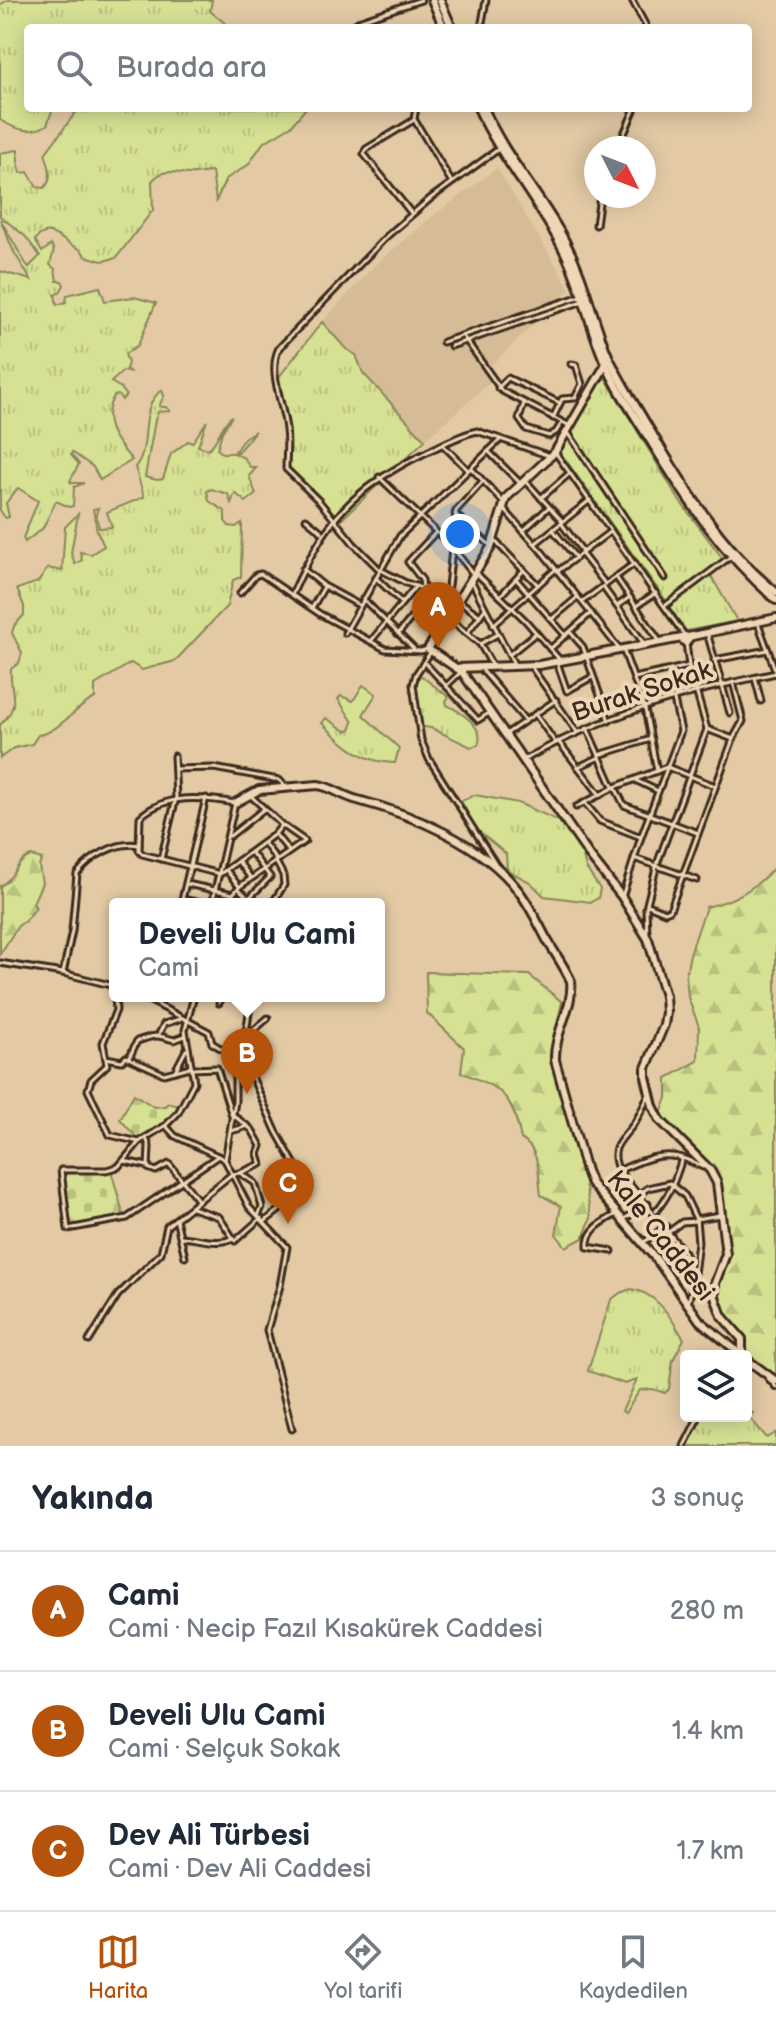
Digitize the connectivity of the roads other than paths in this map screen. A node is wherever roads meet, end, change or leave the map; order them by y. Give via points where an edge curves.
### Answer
1 (421, 0) edge
2 (432, 0) edge
3 (440, 0) edge
4 (486, 0) edge
5 (632, 0) edge
6 (355, 24) edge
7 (442, 24) edge
8 (450, 24) edge
9 (482, 24) edge
10 (645, 24) edge
11 (415, 112) edge
12 (480, 112) edge
13 (486, 112) edge
14 (633, 112) edge
15 (414, 120) junction
16 (623, 136) edge
17 (500, 148) junction
18 (452, 183) junction
19 (598, 208) edge
20 (412, 214) junction
21 (596, 225) dead end
22 (582, 299) junction
23 (462, 335) junction
24 (466, 341) junction
25 (443, 342) dead end
26 (451, 346) dead end
27 (571, 364) dead end
28 (606, 364) junction
29 (498, 388) junction
30 (524, 403) junction
31 (560, 403) junction
32 (553, 418) junction
33 (566, 427) junction
34 (501, 439) junction
35 (443, 445) junction
36 (488, 451) junction
37 (552, 454) junction
38 (468, 468) junction
39 (570, 473) junction
40 (379, 477) junction
41 (483, 481) junction
42 (523, 482) junction
43 (541, 498) junction
44 (590, 500) junction
45 (504, 506) junction
46 (549, 507) junction
47 (455, 514) junction
48 (419, 516) junction
49 (334, 518) junction
50 (306, 519) dead end
51 (562, 523) junction
52 (553, 530) junction
53 (523, 531) junction
54 (611, 531) junction
55 (436, 532) junction
56 (323, 533) junction
57 (493, 543) junction
58 (535, 544) junction
59 (452, 547) junction
60 (582, 552) junction
61 (730, 557) junction
62 (576, 558) junction
63 (635, 563) junction
64 (303, 569) junction
65 (379, 569) junction
66 (524, 570) junction
67 (557, 570) junction
68 (474, 576) junction
69 (374, 577) junction
70 (616, 577) junction
71 (665, 578) dead end
72 (516, 579) junction
73 (538, 585) junction
74 (324, 586) junction
75 (416, 586) junction
76 (604, 586) junction
77 (423, 588) junction
78 (433, 592) junction
79 (776, 592) edge
80 (240, 593) dead end
81 (529, 593) junction
82 (656, 593) junction
83 (292, 595) junction
84 (447, 596) junction
85 (500, 596) junction
86 (578, 597) junction
87 (630, 597) junction
88 (363, 599) junction
89 (458, 600) junction
90 (776, 600) edge
91 (583, 602) junction
92 (402, 603) junction
93 (359, 605) junction
94 (665, 605) junction
95 (617, 606) junction
96 (636, 606) junction
97 (312, 608) junction
98 (512, 608) junction
99 (485, 609) junction
100 (591, 613) junction
101 (480, 616) junction
102 (447, 617) junction
103 (552, 619) junction
104 (776, 620) edge
105 (387, 622) junction
106 (493, 625) junction
107 (759, 626) junction
108 (348, 628) junction
109 (345, 633) dead end
110 (467, 633) junction
111 (536, 633) junction
112 (398, 634) junction
113 (498, 634) junction
114 (568, 634) junction
115 (708, 636) junction
116 (685, 639) junction
117 (371, 641) junction
118 (660, 642) junction
119 (480, 644) junction
120 (645, 645) junction
121 (550, 649) junction
122 (415, 650) junction
123 (430, 650) junction
124 (768, 650) junction
125 (622, 651) junction
126 (509, 655) junction
127 (585, 658) junction
128 (714, 660) junction
129 (424, 662) junction
130 (559, 663) junction
131 (689, 666) junction
132 (493, 667) junction
133 (515, 667) junction
134 (532, 668) junction
135 (460, 670) junction
136 (483, 671) junction
137 (776, 673) edge
138 (592, 677) junction
139 (755, 678) junction
140 (633, 679) junction
141 (733, 682) junction
142 (721, 684) junction
143 (446, 686) junction
144 (695, 691) junction
145 (674, 699) junction
146 (556, 700) junction
147 (761, 701) dead end
148 (645, 709) junction
149 (490, 712) junction
150 (730, 713) dead end
151 (535, 714) junction
152 (525, 720) junction
153 (609, 721) junction
154 (587, 728) junction
155 (707, 729) junction
156 (577, 732) junction
157 (504, 735) junction
158 (651, 739) junction
159 (733, 739) junction
160 (556, 741) junction
161 (174, 756) dead end
162 (599, 756) junction
163 (524, 760) junction
164 (578, 767) junction
165 (667, 767) junction
166 (175, 769) junction
167 (657, 771) junction
168 (691, 776) junction
169 (635, 780) junction
170 (715, 786) junction
171 (286, 787) junction
172 (614, 788) junction
173 (658, 791) junction
174 (248, 794) junction
175 (600, 795) junction
176 (176, 798) junction
177 (206, 798) junction
178 (235, 803) junction
179 (585, 803) junction
180 (576, 807) dead end
181 (264, 809) junction
182 (649, 815) junction
183 (673, 822) junction
184 (282, 825) junction
185 (698, 833) junction
186 (275, 834) junction
187 (228, 837) junction
188 (641, 837) junction
189 (263, 843) junction
190 (139, 845) junction
191 (289, 851) junction
192 (251, 852) junction
193 (634, 858) junction
194 (161, 859) junction
195 (276, 860) junction
196 (238, 861) junction
197 (657, 864) junction
198 (192, 867) junction
199 (497, 867) junction
200 (264, 868) junction
201 (226, 870) junction
202 (220, 874) junction
203 (682, 874) junction
204 (251, 878) junction
205 (697, 880) dead end
206 (187, 884) junction
207 (239, 887) junction
208 (215, 890) junction
209 (233, 894) junction
210 (622, 897) junction
211 (183, 898) edge
212 (213, 898) edge
213 (232, 898) edge
214 (248, 898) joint
215 (276, 898) edge
216 (647, 904) junction
217 (648, 939) junction
218 (0, 963) edge
219 (63, 973) junction
220 (109, 985) edge
221 (115, 1002) edge
222 (152, 1002) edge
223 (192, 1002) edge
224 (250, 1002) edge
225 (268, 1018) dead end
226 (185, 1019) junction
227 (159, 1034) junction
228 (185, 1036) junction
229 (245, 1039) junction
230 (187, 1049) junction
231 (241, 1052) junction
232 (106, 1058) junction
233 (129, 1058) junction
234 (238, 1059) junction
235 (192, 1068) junction
236 (175, 1071) junction
237 (649, 1092) junction
238 (233, 1117) junction
239 (166, 1125) junction
240 (248, 1126) junction
241 (231, 1131) junction
242 (146, 1138) junction
243 (139, 1142) junction
244 (218, 1156) junction
245 (682, 1158) junction
246 (225, 1160) junction
247 (124, 1161) junction
248 (148, 1166) junction
249 (707, 1167) junction
250 (619, 1171) junction
251 (240, 1173) junction
252 (232, 1174) junction
253 (182, 1181) junction
254 (673, 1185) junction
255 (639, 1194) junction
256 (199, 1201) junction
257 (648, 1204) junction
258 (191, 1207) junction
259 (654, 1212) junction
260 (720, 1215) junction
261 (620, 1217) junction
262 (176, 1219) junction
263 (261, 1219) junction
264 (696, 1220) junction
265 (666, 1226) junction
266 (670, 1231) junction
267 (655, 1234) junction
268 (181, 1237) junction
269 (233, 1238) junction
270 (643, 1243) junction
271 (612, 1251) dead end
272 (665, 1251) dead end
273 (185, 1257) dead end
274 (694, 1279) junction
275 (688, 1304) junction
276 (89, 1341) dead end
277 (735, 1350) edge
278 (744, 1350) edge
279 (752, 1364) edge
280 (766, 1376) junction
281 (776, 1381) edge
282 (776, 1387) edge
283 (696, 1422) edge
284 (292, 1429) dead end
285 (684, 1446) edge

1 - 6 street
2 - 7 street
3 - 8 street
4 - 9 street
5 - 10 street
11 - 15 street
12 - 17 street
13 - 79 street via 566,244 606,352 651,432 730,548
14 - 16 street
15 - 18 street
15 - 20 street via 364,154
17 - 18 street
17 - 22 street via 558,239
18 - 20 street
19 - 21 street
20 - 49 street via 342,280 276,354 286,469
22 - 23 street
22 - 24 street
22 - 28 street
23 - 24 street
23 - 25 street
24 - 26 street
24 - 29 street
27 - 31 street via 576,364 582,384 575,398
28 - 33 street
28 - 61 street via 679,487
29 - 30 street
29 - 31 street via 508,378
30 - 32 street
30 - 33 street via 519,419 526,429 549,436
31 - 32 street
32 - 33 street
33 - 37 street
33 - 71 street
34 - 35 street via 477,431
34 - 36 street
34 - 37 street
35 - 38 street
35 - 40 street
36 - 38 street
36 - 42 street
37 - 39 street
37 - 42 street
38 - 41 street
38 - 48 street
39 - 43 street
39 - 44 street
40 - 48 street
40 - 49 street
41 - 45 street
41 - 47 street
42 - 43 street
42 - 45 street
43 - 46 street
44 - 51 street
44 - 54 street
45 - 53 street
45 - 57 street
46 - 51 street
46 - 53 street
47 - 57 street
47 - 59 street
48 - 55 street
48 - 65 street
49 - 56 street
49 - 65 street
50 - 56 street
51 - 52 street
51 - 60 street
52 - 58 street
52 - 62 street
53 - 58 street
54 - 60 street
54 - 63 street
55 - 59 street
55 - 77 street via 408,562
56 - 64 street
57 - 66 street
57 - 68 street
58 - 67 street
59 - 68 street
59 - 84 street
60 - 62 street
60 - 76 street
61 - 90 street
61 - 94 street
62 - 67 street
63 - 70 street
63 - 82 street
64 - 74 street
64 - 83 street
65 - 69 street
65 - 75 street
66 - 72 street
66 - 73 street
67 - 73 street
67 - 86 street
68 - 85 street
68 - 89 street
68 - 99 street
69 - 88 street
69 - 92 street
70 - 76 street
70 - 87 street
72 - 81 street
72 - 85 street
73 - 81 street
74 - 93 street
74 - 97 street
75 - 77 street
75 - 92 street
76 - 91 street
76 - 95 street
77 - 78 street
78 - 84 street
78 - 112 street
80 - 83 street via 260,574
81 - 98 street
81 - 103 street
82 - 94 street
82 - 96 street
83 - 97 street
84 - 89 street
85 - 98 street
86 - 91 street
86 - 103 street
87 - 95 street
87 - 96 street
88 - 93 street
88 - 105 street
89 - 101 street
89 - 102 street
91 - 100 street
92 - 105 street
93 - 108 street
94 - 116 street
95 - 120 street
96 - 118 street
97 - 108 street
98 - 106 street
98 - 111 street
99 - 101 street
99 - 106 street
100 - 114 street
100 - 125 street
101 - 110 street
102 - 110 street
102 - 123 street
103 - 114 street
104 - 107 street
104 - 116 street
105 - 112 street
105 - 117 street
106 - 113 street
107 - 115 street
107 - 124 street
108 - 109 street
108 - 117 street
110 - 119 street
111 - 121 street
111 - 126 street
112 - 122 street
113 - 119 street
113 - 126 street
114 - 121 street
114 - 127 street via 582,645
115 - 116 street
115 - 128 street
116 - 118 street
116 - 125 street
116 - 131 street
117 - 122 street via 389,651
118 - 120 street
119 - 132 street
120 - 125 street
121 - 130 street
122 - 123 street
123 - 129 street
123 - 135 street
124 - 128 street
124 - 137 street
125 - 127 street
125 - 140 street
126 - 133 street
127 - 130 street
127 - 138 street
128 - 142 street
129 - 143 street
129 - 199 street via 413,688 423,745
130 - 133 street
130 - 134 street
130 - 138 street via 567,691
131 - 140 street
131 - 144 street
132 - 133 street
132 - 135 street
134 - 136 street
134 - 146 street
135 - 136 street
135 - 143 street
135 - 149 street
136 - 152 street
137 - 139 street, Burak Sokak
138 - 153 street
139 - 141 street, Burak Sokak
139 - 147 street
140 - 148 street
141 - 142 street, Burak Sokak
141 - 159 street via 743,721
142 - 144 street, Burak Sokak
142 - 150 street
143 - 149 street via 478,720
144 - 145 street, Burak Sokak
144 - 155 street
145 - 148 street, Burak Sokak
145 - 165 street via 681,730
146 - 151 street
146 - 156 street
148 - 153 street, Burak Sokak
148 - 158 street
149 - 157 street
151 - 152 street
151 - 160 street
152 - 157 street
153 - 154 street, Burak Sokak
154 - 156 street, Burak Sokak
154 - 162 street
155 - 159 street
155 - 168 street
156 - 160 street, Burak Sokak
157 - 163 street
158 - 162 street
158 - 167 street
159 - 170 street
160 - 163 street, Burak Sokak
160 - 164 street
161 - 166 street
162 - 164 street
162 - 172 street
163 - 210 street
164 - 175 street
165 - 167 street
165 - 168 street
165 - 173 street
166 - 171 street via 214,768 279,780
166 - 176 street
167 - 169 street
168 - 170 street
168 - 183 street
169 - 172 street
169 - 173 street
170 - 185 street
171 - 174 street, Kale Caddesi
171 - 199 street, Kale Caddesi via 324,786 395,810
172 - 175 street
172 - 182 street via 622,804
173 - 182 street
174 - 178 street, Kale Caddesi
174 - 181 street
175 - 179 street
176 - 177 street
176 - 190 street via 141,816
176 - 194 street
177 - 178 street
177 - 198 street
178 - 187 street
179 - 180 street
179 - 188 street via 600,821
181 - 184 street
181 - 187 street
182 - 183 street
182 - 188 street
183 - 185 street
183 - 197 street
184 - 186 street
184 - 191 street via 305,841
185 - 203 street
186 - 189 street
186 - 191 street
187 - 202 street
188 - 193 street
189 - 192 street
189 - 195 street
190 - 194 street via 142,854
190 - 219 street via 116,845 77,874
191 - 195 street
192 - 196 street
192 - 200 street
193 - 197 street
193 - 210 street
194 - 198 street
195 - 200 street
195 - 215 street via 284,885
196 - 201 street
196 - 204 street
197 - 203 street
197 - 216 street
198 - 202 street
198 - 206 street
199 - 261 street, Kale Caddesi via 529,905 570,978 556,1043 557,1070 587,1175
200 - 204 street
200 - 214 street via 270,877
201 - 202 street
201 - 207 street
202 - 208 street
203 - 205 street
203 - 216 street via 668,912
204 - 207 street
206 - 208 street
206 - 211 street
207 - 209 street
207 - 214 street
208 - 209 street
208 - 212 street
209 - 213 street
210 - 217 street
216 - 217 street
217 - 237 street via 666,1007 646,1070
218 - 219 street
219 - 220 street
221 - 232 street via 104,1041
222 - 226 street
223 - 226 street
224 - 229 street
225 - 229 street
226 - 227 street via 164,1024
226 - 228 street
226 - 234 street via 209,1032 212,1043
227 - 228 street via 174,1040
227 - 233 street via 137,1041
228 - 230 street
229 - 231 street
230 - 235 street
230 - 236 street
231 - 234 street
231 - 263 street via 308,1188
232 - 233 street
232 - 243 street via 89,1092 110,1135
233 - 236 street via 158,1073
234 - 238 street
235 - 236 street
235 - 238 street via 217,1068
235 - 239 street via 193,1086
237 - 249 street via 663,1123
237 - 250 street via 618,1141
238 - 240 street
238 - 241 street
239 - 242 street
239 - 244 street via 175,1136
240 - 241 street
240 - 251 street via 261,1146 261,1164
241 - 246 street
242 - 243 street
242 - 248 street
243 - 247 street
244 - 246 street
244 - 253 street
245 - 249 street
245 - 250 street via 655,1156
245 - 254 street
246 - 252 street
247 - 248 street
247 - 253 street via 109,1170 61,1170 68,1229 127,1218
248 - 253 street via 156,1171 169,1164
249 - 260 street via 719,1188
250 - 255 street
251 - 252 street
251 - 263 street via 256,1185
252 - 256 street
252 - 263 street
253 - 256 street
254 - 255 street via 663,1183
254 - 259 street
254 - 264 street
255 - 257 street
256 - 258 street
257 - 259 street
257 - 261 street
258 - 262 street
258 - 269 street via 219,1217
259 - 265 street
260 - 264 street
260 - 278 street via 725,1257 715,1297 722,1316 741,1336
261 - 270 street, Kale Caddesi
261 - 271 street via 595,1229 587,1240 588,1247
262 - 268 street
262 - 276 street via 165,1229 161,1253 122,1289
263 - 269 street
263 - 284 street via 287,1247 267,1330
264 - 266 street
264 - 274 street
265 - 266 street
265 - 267 street
266 - 274 street
267 - 270 street
267 - 272 street
268 - 269 street via 222,1243
268 - 273 street
270 - 275 street, Kale Caddesi
274 - 275 street
275 - 277 street, Kale Caddesi
279 - 280 street, Kale Caddesi
280 - 281 street, Kale Caddesi
280 - 282 street
283 - 285 street

